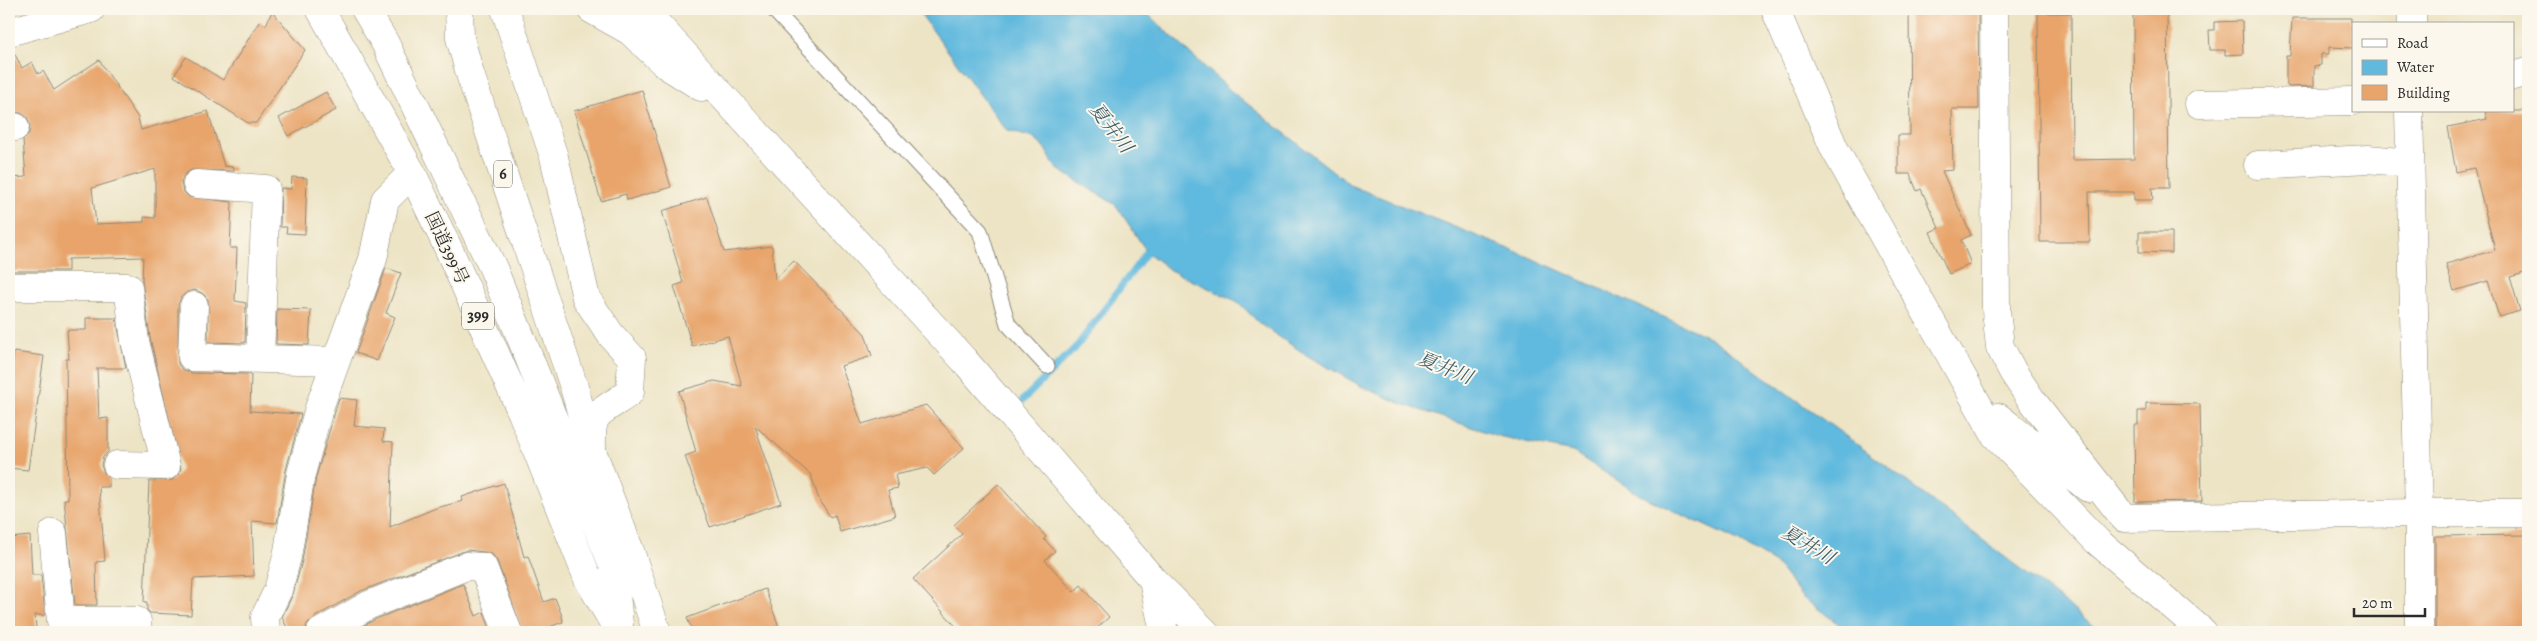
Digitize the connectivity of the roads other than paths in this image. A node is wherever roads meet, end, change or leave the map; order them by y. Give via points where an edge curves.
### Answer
1 (91, 9) edge
2 (320, 9) edge
3 (365, 9) edge
4 (459, 9) edge
5 (591, 9) edge
6 (643, 9) edge
7 (773, 9) edge
8 (1775, 9) edge
9 (1994, 9) edge
10 (2412, 9) edge
11 (511, 10) edge
12 (2412, 22) edge
13 (9, 32) edge
14 (2528, 72) edge
15 (2514, 76) edge
16 (2352, 100) edge
17 (2199, 104) dead end
18 (732, 108) junction
19 (2409, 112) edge
20 (2410, 163) junction
21 (2258, 165) dead end
22 (412, 173) junction
23 (197, 184) dead end
24 (9, 287) edge
25 (194, 306) dead end
26 (260, 359) junction
27 (334, 361) junction
28 (1047, 366) dead end
29 (574, 388) junction
30 (1975, 399) junction
31 (604, 408) junction
32 (592, 451) junction
33 (117, 465) dead end
34 (2118, 511) junction
35 (2419, 513) junction
36 (2528, 514) edge
37 (53, 533) dead end
38 (2125, 565) junction
39 (1153, 580) junction
40 (138, 632) edge
41 (266, 632) edge
42 (321, 632) edge
43 (508, 632) edge
44 (620, 632) edge
45 (657, 632) edge
46 (1164, 632) edge
47 (1205, 632) edge
48 (2203, 632) edge
49 (2419, 632) edge

1 - 13 main road
2 - 22 main road, 国道399号 / 399
3 - 44 main road, 国道399号 / 399 via 385,43 493,268 613,565
4 - 29 main road, 6 via 460,38 470,74
5 - 18 main road via 630,31 666,65
6 - 18 main road
7 - 28 lane via 980,231 1008,324
8 - 30 main road via 1834,148
9 - 34 main road via 1996,310 2000,347 2031,399
10 - 12 main road
11 - 31 main road via 554,157 586,298 611,335 632,358 630,392 615,405
14 - 15 main road
16 - 17 main road
18 - 39 main road via 964,360
19 - 20 main road
20 - 21 main road via 2368,159
20 - 35 main road
22 - 27 main road via 385,200 373,259
22 - 44 main road, 国道399号 / 399 via 522,413 588,579
23 - 26 main road via 266,189
24 - 33 main road via 128,288 135,341 166,466
25 - 26 main road via 192,357
26 - 27 main road
27 - 41 main road via 301,474 287,557 278,590 265,617
29 - 31 main road
29 - 32 main road, 6
30 - 34 main road
30 - 38 main road via 1995,435 2097,541
31 - 32 main road via 594,421
32 - 45 main road, 6
34 - 35 main road
34 - 38 main road
35 - 36 main road
35 - 49 main road
37 - 40 main road via 60,621 137,621
38 - 48 main road
39 - 46 main road
39 - 47 main road
42 - 43 main road via 369,605 466,566 483,567

